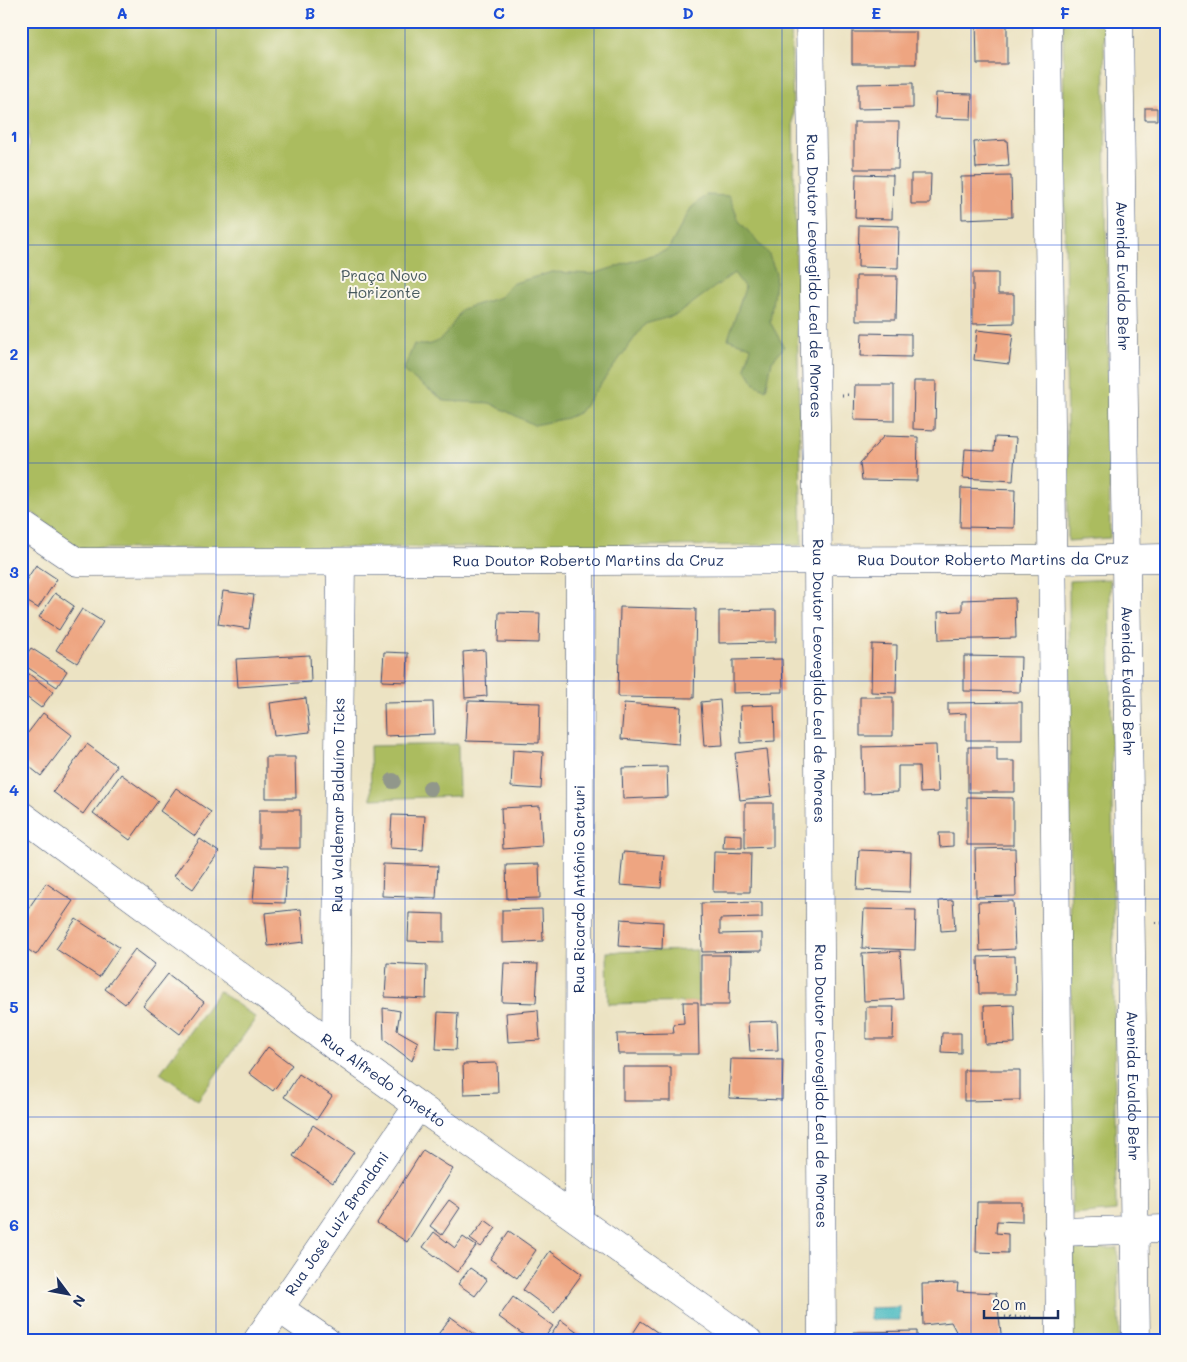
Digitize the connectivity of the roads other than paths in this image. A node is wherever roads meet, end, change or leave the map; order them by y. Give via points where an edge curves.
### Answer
1 (810, 21) edge
2 (1048, 21) edge
3 (1119, 21) edge
4 (21, 524) edge
5 (1166, 558) edge
6 (1126, 559) junction
7 (1053, 560) junction
8 (580, 561) junction
9 (818, 561) junction
10 (341, 562) junction
11 (21, 816) edge
12 (336, 1047) junction
13 (418, 1106) junction
14 (579, 1218) junction
15 (1134, 1229) junction
16 (1166, 1229) edge
17 (1058, 1232) junction
18 (280, 1309) junction
19 (258, 1341) edge
20 (326, 1341) edge
21 (748, 1341) edge
22 (822, 1341) edge
23 (1060, 1341) edge
24 (1136, 1341) edge

1 - 9 street, Rua Doutor Leovegildo Leal de Moraes
2 - 7 street
3 - 6 street, Avenida Evaldo Behr
4 - 10 street, Rua Doutor Roberto Martins da Cruz via 78,562
5 - 6 street, Rua Doutor Roberto Martins da Cruz
6 - 7 street, Rua Doutor Roberto Martins da Cruz
6 - 15 street, Avenida Evaldo Behr
7 - 9 street, Rua Doutor Roberto Martins da Cruz
7 - 17 street
8 - 9 street, Rua Doutor Roberto Martins da Cruz
8 - 10 street, Rua Doutor Roberto Martins da Cruz
8 - 14 street, Rua Ricardo Antônio Sarturi
9 - 22 street, Rua Doutor Leovegildo Leal de Moraes
10 - 12 street, Rua Waldemar Balduíno Ticks
11 - 12 street, Rua Alfredo Tonetto
12 - 13 street, Rua Alfredo Tonetto
13 - 14 street, Rua Alfredo Tonetto
13 - 18 street, Rua José Luiz Brondani
14 - 21 street, Rua Alfredo Tonetto
15 - 16 street
15 - 17 street
15 - 24 street, Avenida Evaldo Behr
17 - 23 street
18 - 19 street, Rua José Luiz Brondani
18 - 20 street

